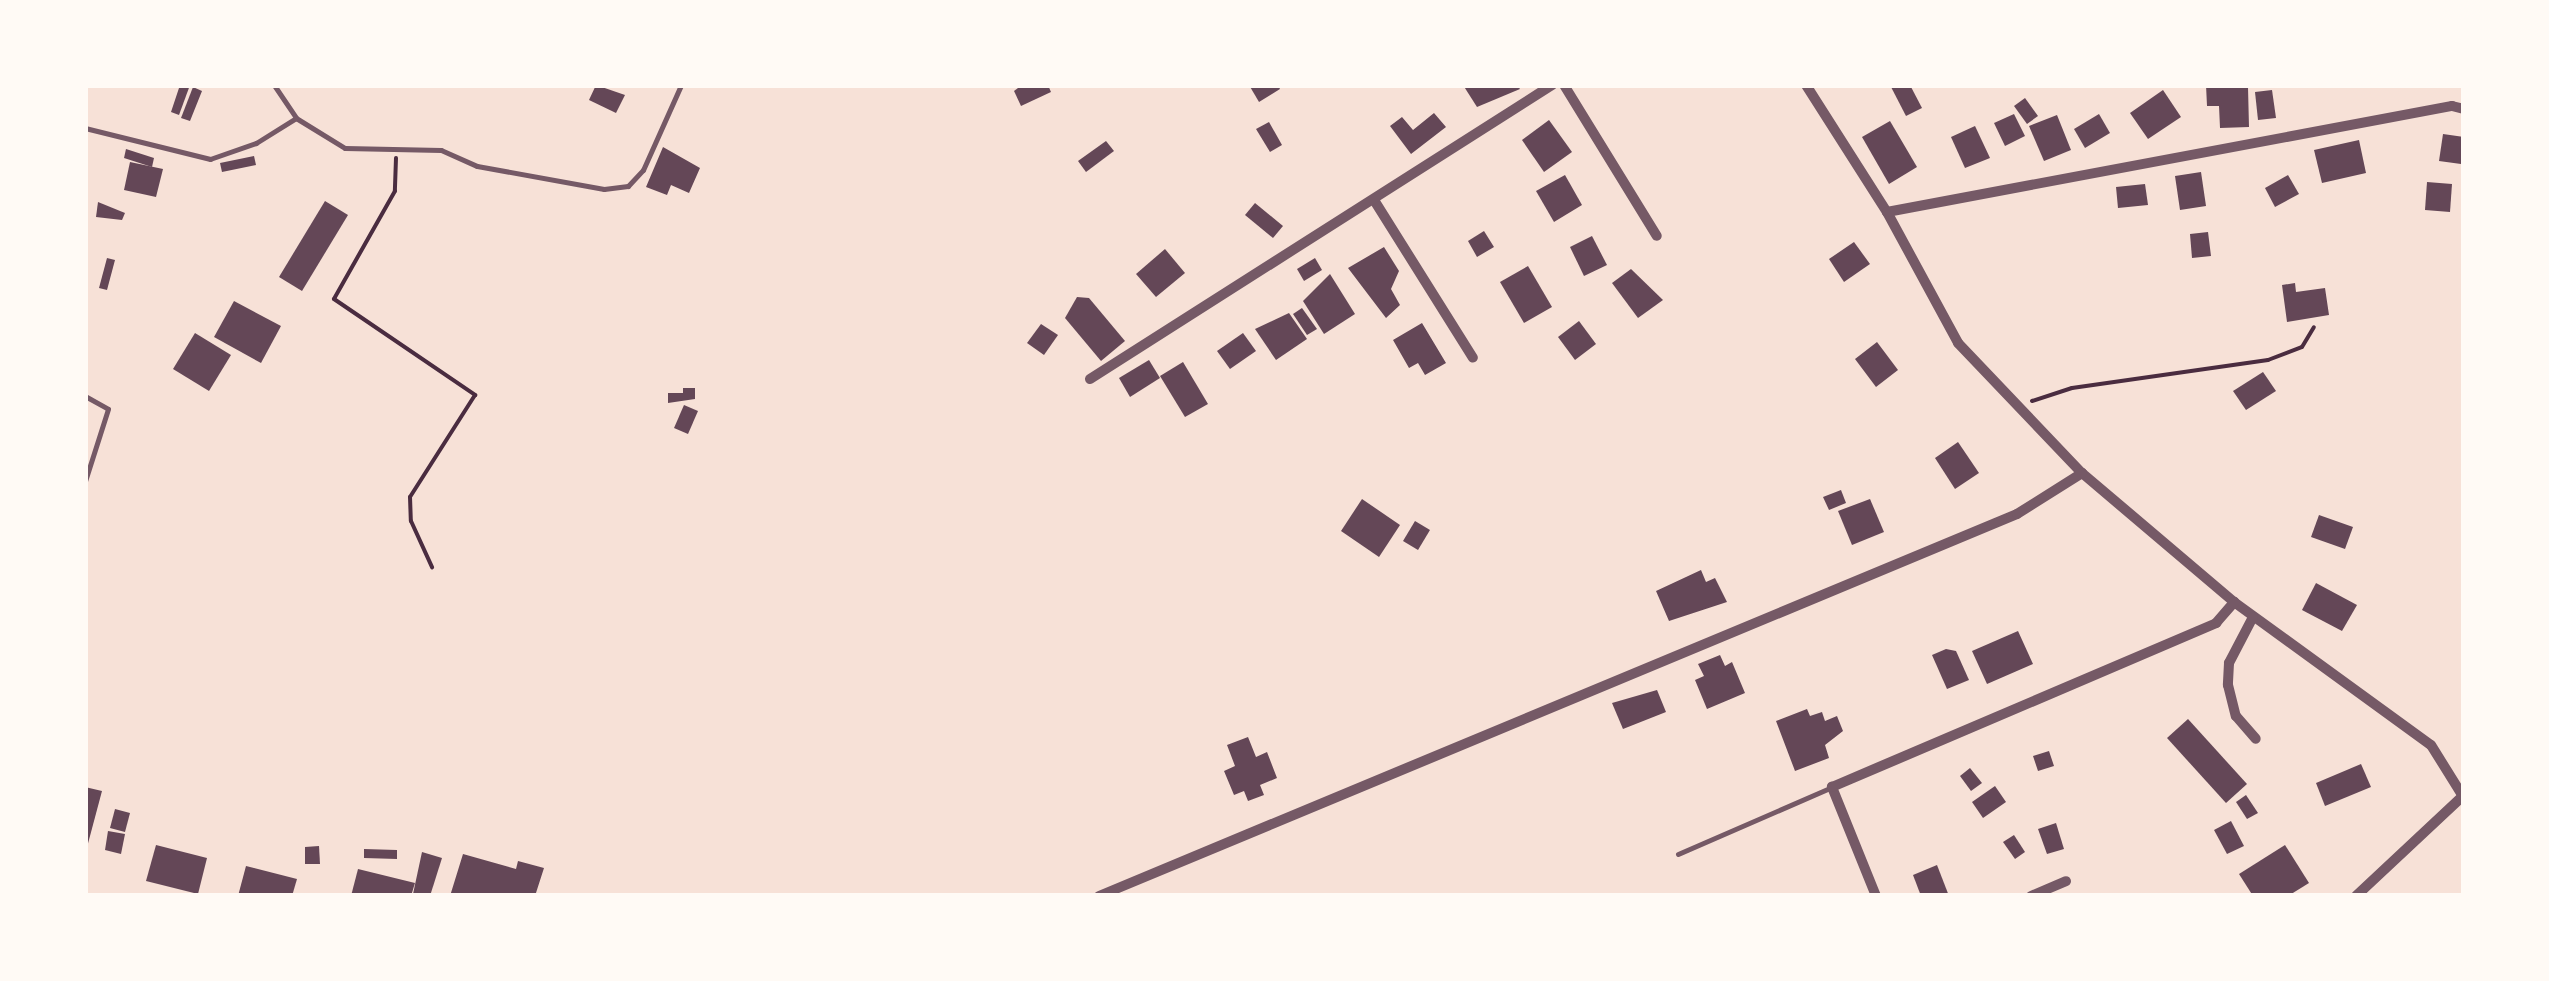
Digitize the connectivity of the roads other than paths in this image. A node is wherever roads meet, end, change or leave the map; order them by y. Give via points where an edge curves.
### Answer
1 (274, 85) edge
2 (681, 85) edge
3 (1552, 85) edge
4 (1564, 85) edge
5 (1806, 85) edge
6 (2464, 109) edge
7 (296, 118) junction
8 (85, 128) edge
9 (1374, 200) junction
10 (1886, 212) junction
11 (1657, 236) dead end
12 (1474, 358) dead end
13 (1090, 379) dead end
14 (85, 396) edge
15 (2082, 473) junction
16 (85, 481) edge
17 (2234, 602) junction
18 (2253, 617) junction
19 (2256, 739) dead end
20 (1832, 787) junction
21 (2464, 797) edge
22 (1678, 854) dead end
23 (2066, 881) dead end
24 (1099, 896) edge
25 (1876, 896) edge
26 (2030, 896) edge
27 (2356, 896) edge

1 - 7 lane
2 - 7 lane via 643,170 628,186 604,188 477,166 442,150 345,148
3 - 9 street
4 - 11 street
5 - 10 street
6 - 10 street via 2452,106
7 - 8 lane via 256,144 210,159
9 - 12 street
9 - 13 street
10 - 15 street via 1958,343
14 - 16 lane via 108,410
15 - 17 street
15 - 24 street via 2017,514
17 - 18 street
17 - 20 street via 2216,623
18 - 19 street via 2229,663 2228,685 2236,716
18 - 21 street via 2431,744
20 - 22 lane
20 - 25 street
21 - 27 street
23 - 26 street

